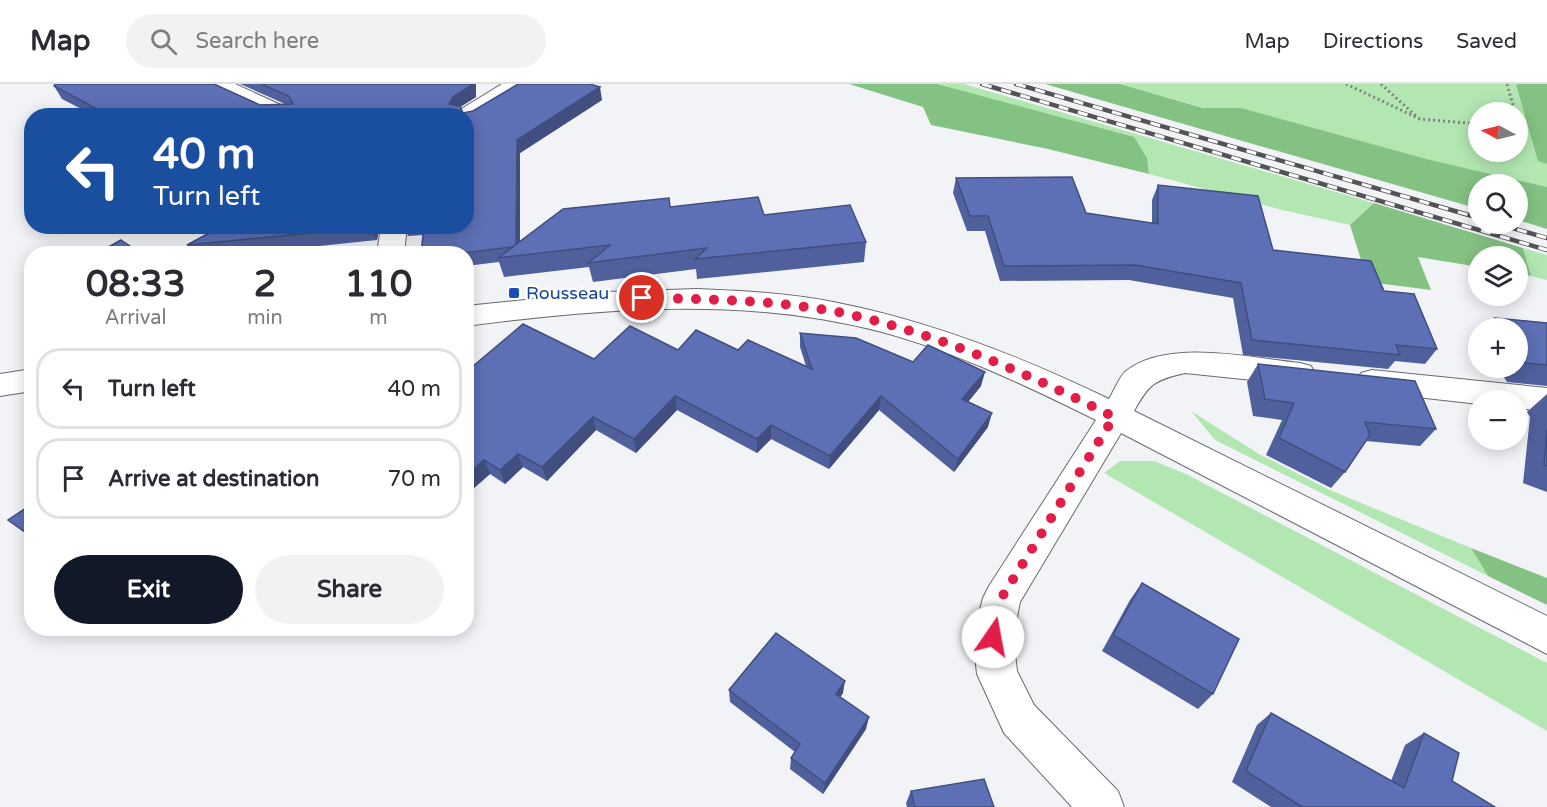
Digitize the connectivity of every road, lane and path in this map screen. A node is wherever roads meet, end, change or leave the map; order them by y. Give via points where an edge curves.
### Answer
1 (218, 84) edge
2 (517, 84) edge
3 (1346, 84) edge
4 (1381, 84) edge
5 (1507, 84) edge
6 (1512, 102) edge
7 (269, 108) edge
8 (474, 111) edge
9 (1420, 119) junction
10 (1468, 123) edge
11 (474, 315) edge
12 (24, 381) edge
13 (0, 385) edge
14 (1547, 400) edge
15 (1114, 417) junction
16 (1547, 636) edge
17 (1102, 807) edge

1 - 7 street
2 - 8 street
3 - 9 path
4 - 9 path
5 - 6 path
9 - 10 path
11 - 15 street via 642,298 794,305 940,340 1031,375
12 - 13 street
14 - 15 street via 1185,362 1158,368 1136,380
15 - 16 street
15 - 17 street via 1002,597 993,637 997,674 1019,719

